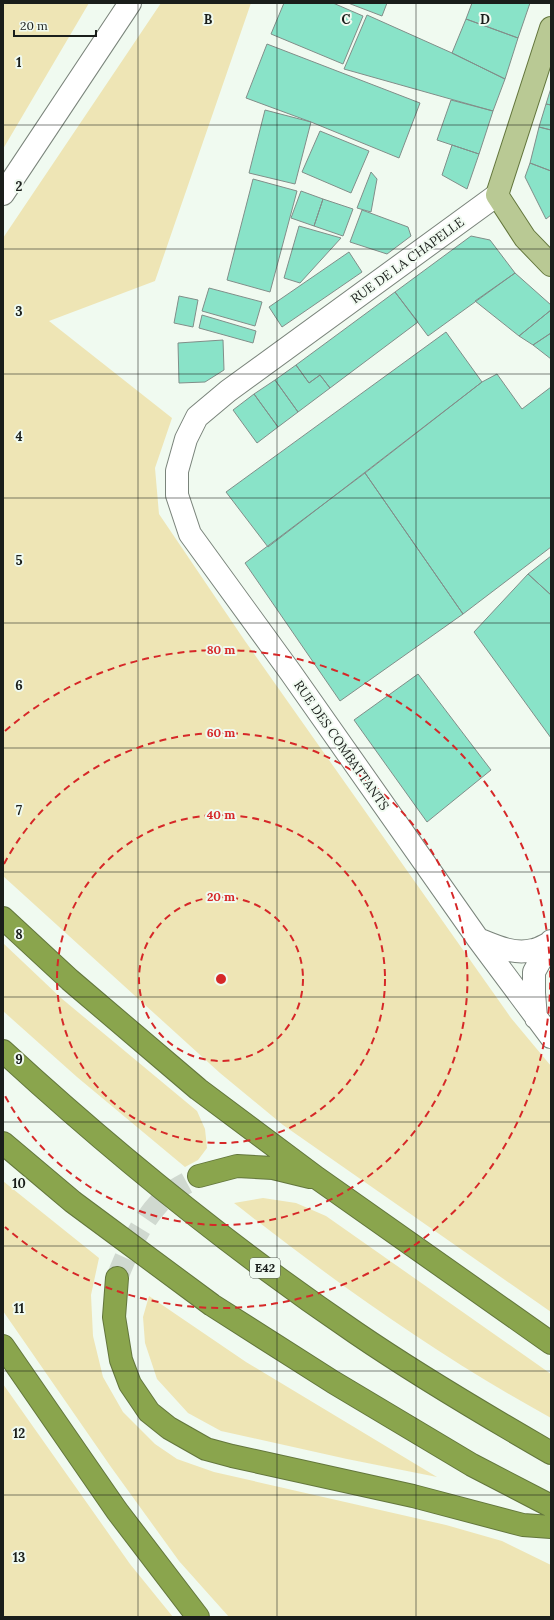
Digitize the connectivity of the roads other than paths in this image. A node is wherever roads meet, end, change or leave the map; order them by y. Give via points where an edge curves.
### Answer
1 (130, 3) edge
2 (551, 28) edge
3 (3, 194) edge
4 (496, 195) junction
5 (551, 265) edge
6 (186, 439) joint
7 (3, 918) edge
8 (478, 939) junction
9 (551, 942) edge
10 (536, 1019) junction
11 (551, 1037) edge
12 (3, 1050) edge
13 (3, 1143) edge
14 (199, 1176) tunnel mouth
15 (317, 1178) junction
16 (117, 1278) tunnel mouth
17 (551, 1343) edge
18 (3, 1346) edge
19 (551, 1453) edge
20 (551, 1506) edge
21 (551, 1527) edge
22 (198, 1617) edge

1 - 3 street
2 - 4 main road
4 - 5 main road via 525,238
4 - 6 street, RUE DE LA CHAPELLE via 228,391 197,417
6 - 8 street, RUE DES COMBATTANTS via 177,470 177,495 190,534
7 - 15 highway via 70,980 198,1090
8 - 9 street via 503,949 522,952
8 - 10 street, RUE DES COMBATTANTS
9 - 10 street via 534,972
10 - 11 street, RUE DES COMBATTANTS
12 - 19 highway, E42 via 116,1151 250,1257 356,1333 483,1414
13 - 20 highway via 73,1202 212,1305 333,1382 466,1461
14 - 15 highway via 237,1166 273,1168
15 - 17 highway
16 - 21 highway via 114,1317 122,1360 130,1384 149,1412 187,1439 206,1449 232,1456 413,1496 523,1526
18 - 22 highway via 117,1511

